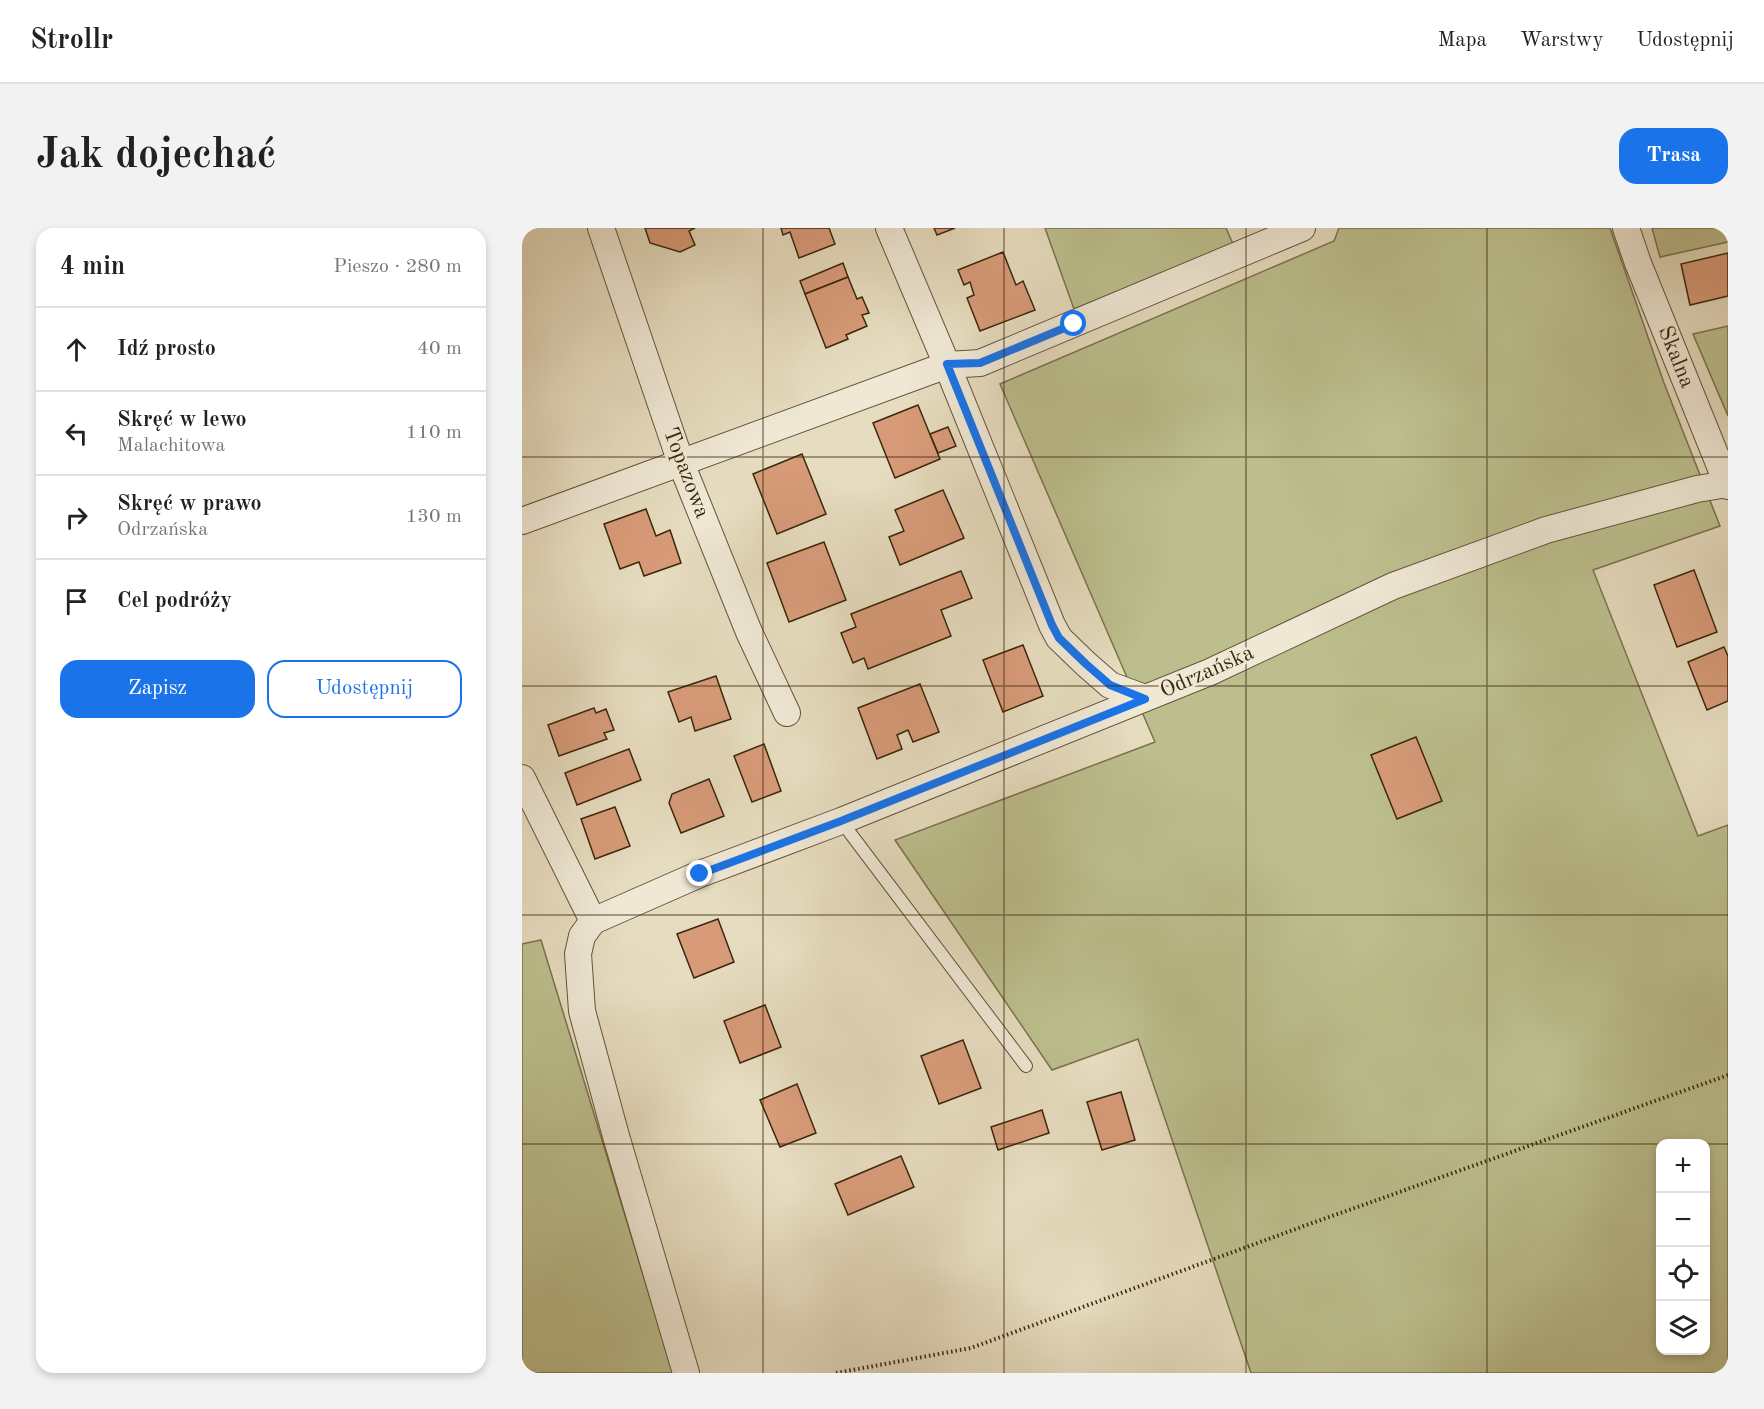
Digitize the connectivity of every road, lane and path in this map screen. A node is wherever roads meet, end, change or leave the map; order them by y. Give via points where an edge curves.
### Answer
1 (601, 228) edge
2 (889, 228) edge
3 (1302, 228) edge
4 (1626, 228) edge
5 (947, 364) junction
6 (681, 463) junction
7 (1728, 484) edge
8 (522, 521) edge
9 (1145, 699) junction
10 (787, 713) dead end
11 (522, 778) edge
12 (841, 821) junction
13 (593, 921) junction
14 (1026, 1066) dead end
15 (1728, 1075) edge
16 (686, 1373) edge
17 (836, 1373) edge

1 - 6 street, Topazowa
2 - 5 street
3 - 5 street via 980,363
4 - 7 street, Skalna
5 - 6 street
5 - 9 street via 1059,638 1110,685
6 - 8 street
6 - 10 street, Topazowa via 749,632
7 - 9 street, Odrzańska via 1696,489 1513,542 1394,586
9 - 12 street, Odrzańska
11 - 13 street
12 - 13 street, Odrzańska via 700,874
12 - 14 lane
13 - 16 street via 582,936 578,954 582,1011
15 - 17 path via 971,1348

